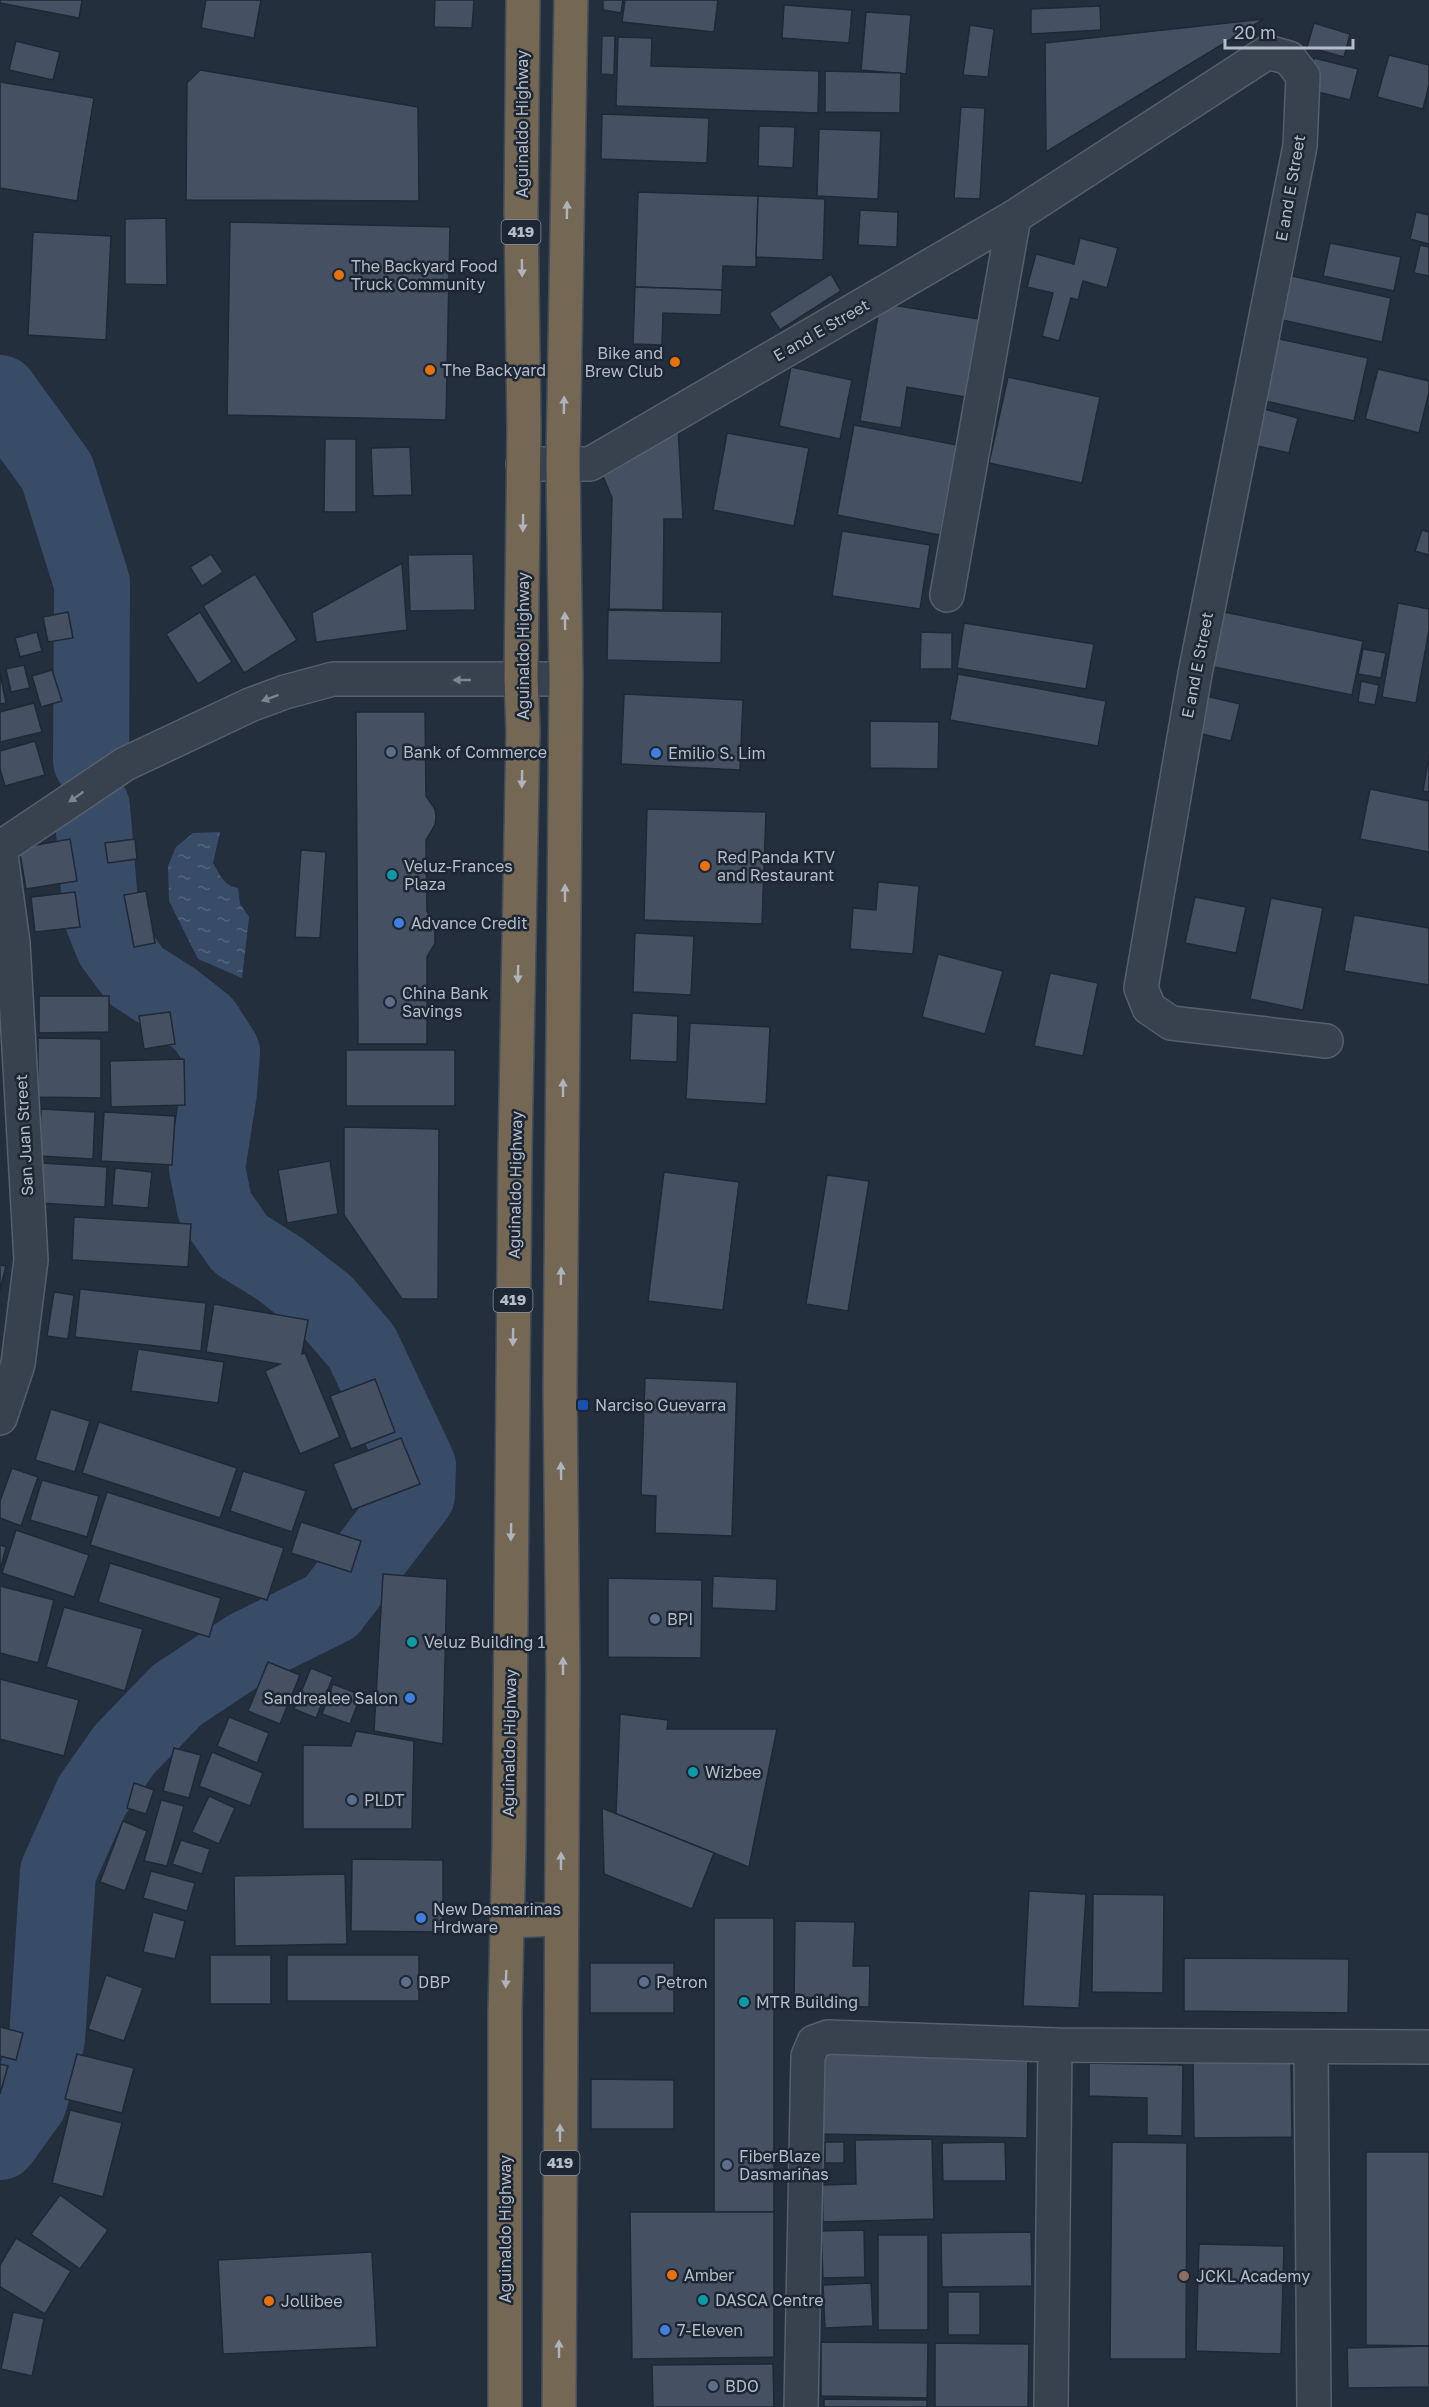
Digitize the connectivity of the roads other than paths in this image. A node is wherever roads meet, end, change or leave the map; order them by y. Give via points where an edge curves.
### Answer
1 (523, 0) edge
2 (571, 0) edge
3 (1014, 217) junction
4 (563, 463) junction
5 (523, 464) junction
6 (947, 595) dead end
7 (521, 678) junction
8 (566, 679) junction
9 (0, 848) edge
10 (1326, 1041) dead end
11 (0, 1418) edge
12 (561, 1919) junction
13 (507, 1921) junction
14 (1055, 2045) junction
15 (1429, 2047) edge
16 (1311, 2048) junction
17 (505, 2407) edge
18 (559, 2407) edge
19 (801, 2407) edge
20 (1051, 2407) edge
21 (1314, 2407) edge

1 -> 5 highway, Aguinaldo Highway / 419
4 -> 2 highway, 419
3 - 4 street, E and E Street via 590,464
3 - 6 street
3 - 10 street, E and E Street via 1268,52 1289,58 1303,76 1300,147 1195,674 1141,988 1149,1008 1171,1023
4 - 5 street, E and E Street
8 -> 4 highway, 419
5 -> 7 highway, Aguinaldo Highway / 419
7 - 8 street
7 -> 9 street via 333,679 285,693 240,709 124,764
7 -> 13 highway, Aguinaldo Highway / 419
12 -> 8 highway, 419 via 560,1377
9 - 11 street, San Juan Street via 13,943 31,1260 18,1364
12 - 13 highway
18 -> 12 highway, 419
13 -> 17 highway, Aguinaldo Highway / 419
14 - 16 street
14 - 19 street via 828,2037 814,2042 808,2056
14 - 20 street
15 - 16 street
16 - 21 street

